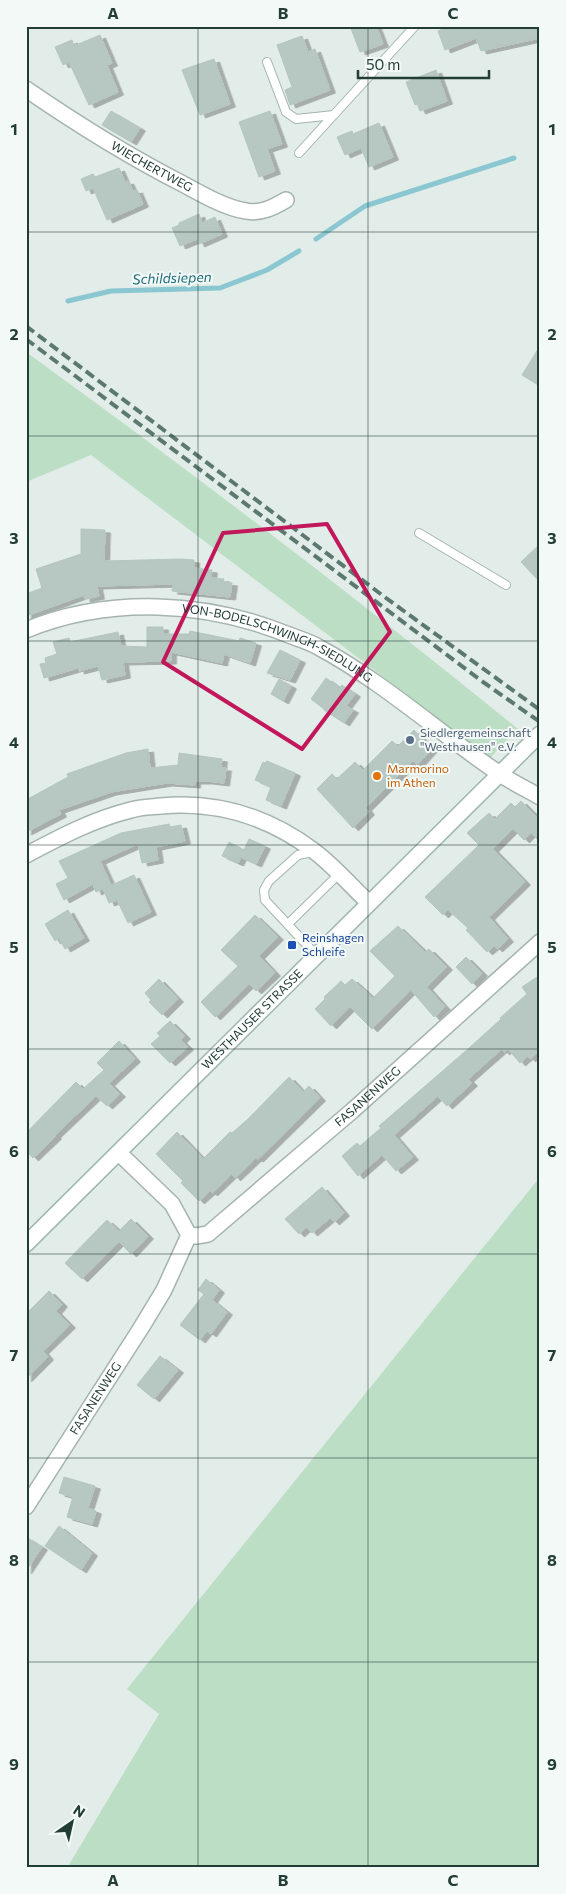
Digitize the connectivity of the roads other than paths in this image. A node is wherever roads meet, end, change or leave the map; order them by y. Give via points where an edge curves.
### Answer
1 (415, 26) edge
2 (267, 62) dead end
3 (26, 89) edge
4 (334, 115) junction
5 (299, 153) dead end
6 (286, 200) dead end
7 (419, 533) dead end
8 (506, 585) dead end
9 (26, 630) edge
10 (540, 734) edge
11 (501, 771) junction
12 (540, 797) edge
13 (315, 852) junction
14 (26, 855) edge
15 (339, 874) junction
16 (369, 903) junction
17 (288, 924) junction
18 (540, 942) edge
19 (317, 956) junction
20 (119, 1153) junction
21 (189, 1234) junction
22 (26, 1244) edge
23 (26, 1506) edge

1 - 4 lane
2 - 4 lane via 286,112 296,119
3 - 6 street, WIECHERTWEG via 112,146 220,202 246,211 260,211
4 - 5 lane
7 - 8 lane
9 - 11 street, VON-BODELSCHWINGH-SIEDLUNG via 61,618 144,607 202,610 255,622 319,647
10 - 11 street, WESTHAUSER STRASSE
11 - 12 street
11 - 16 street, WESTHAUSER STRASSE
13 - 14 street via 250,815 190,805 133,809 114,814
13 - 15 street
13 - 17 lane via 298,855 269,881 264,890 265,900
15 - 16 street
15 - 17 lane
16 - 19 street, WESTHAUSER STRASSE
17 - 19 lane
18 - 21 street, FASANENWEG via 352,1111 208,1234
19 - 20 street, WESTHAUSER STRASSE
20 - 21 street via 172,1204
20 - 22 street, WESTHAUSER STRASSE
21 - 23 street, FASANENWEG via 164,1290

